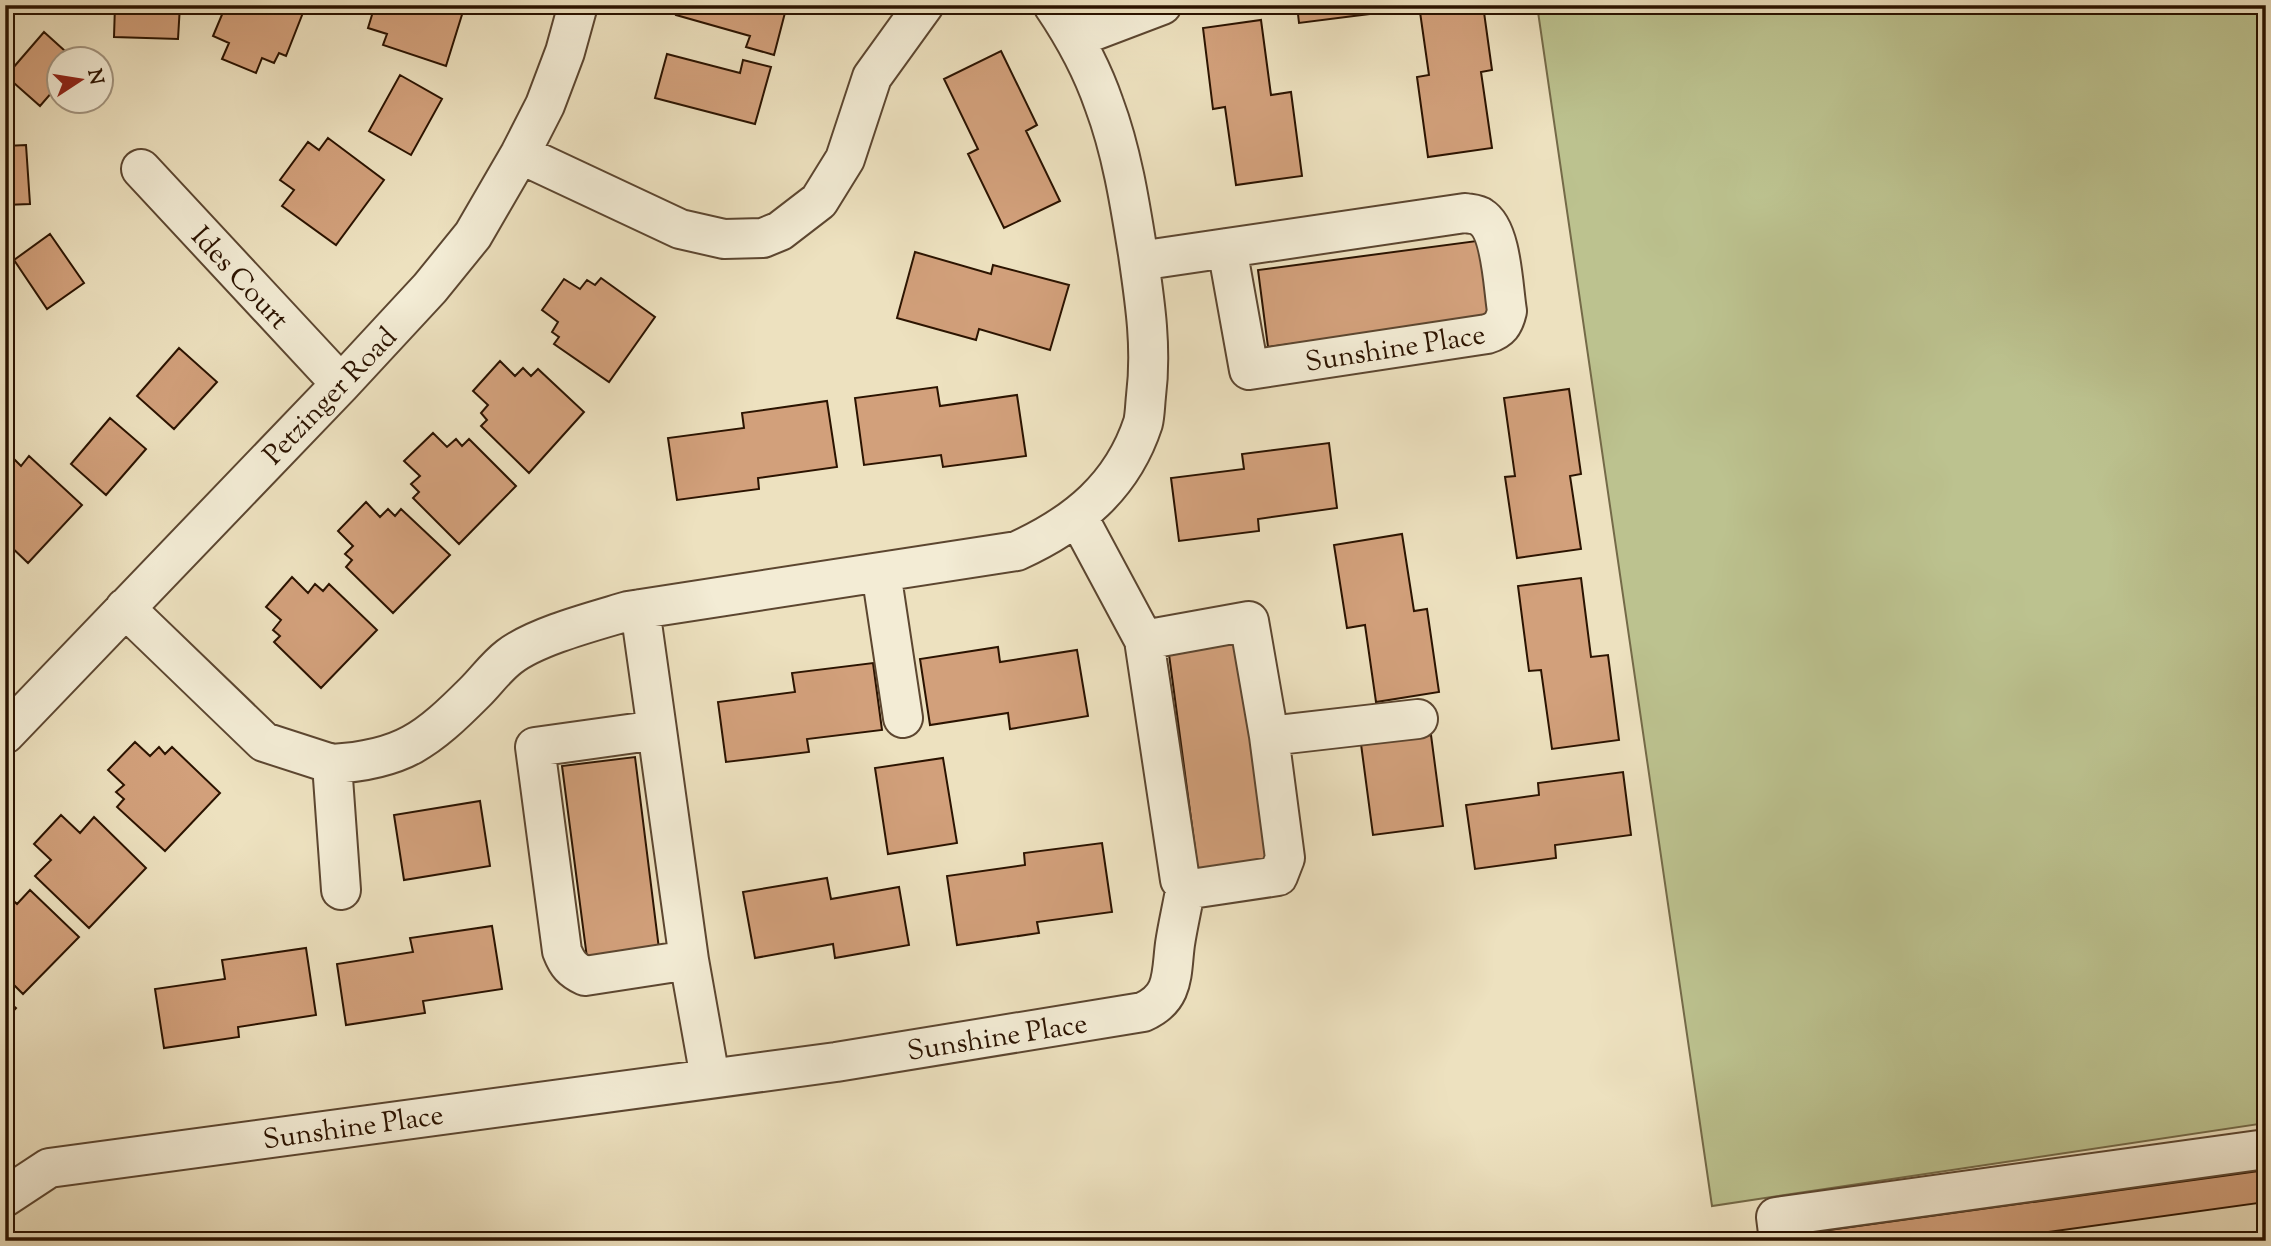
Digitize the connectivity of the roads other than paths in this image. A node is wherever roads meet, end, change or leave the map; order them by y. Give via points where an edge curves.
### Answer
1 (578, 5) edge
2 (925, 5) edge
3 (1053, 5) edge
4 (1161, 5) edge
5 (1075, 38) junction
6 (520, 154) junction
7 (141, 169) dead end
8 (1227, 248) junction
9 (1139, 261) junction
10 (341, 384) junction
11 (1078, 517) junction
12 (881, 572) junction
13 (125, 608) junction
14 (640, 609) junction
15 (1144, 640) junction
16 (902, 718) dead end
17 (1418, 719) dead end
18 (657, 730) junction
19 (5, 734) edge
20 (1269, 736) junction
21 (332, 765) junction
22 (1186, 885) junction
23 (341, 890) dead end
24 (689, 960) junction
25 (710, 1078) junction
26 (2266, 1149) edge
27 (5, 1197) edge
28 (1779, 1241) edge

1 - 6 street, Petzinger Road via 545,105
2 - 6 street via 872,77 845,159 819,201 780,231 763,238 724,239 680,229
3 - 5 street
4 - 5 street
5 - 9 street via 1104,104 1127,184
6 - 10 street, Petzinger Road via 473,235
7 - 10 street, Ides Court
8 - 8 street, Sunshine Place via 1465,213 1480,216 1496,241 1505,322 1498,331 1487,334 1249,370
8 - 9 street, Sunshine Place
9 - 11 street via 1149,328 1143,422 1124,464
10 - 13 street, Petzinger Road
11 - 12 street via 1017,551
11 - 15 street, Sunshine Place
12 - 14 street
12 - 16 street
13 - 19 street, Petzinger Road
13 - 21 street via 264,742
14 - 18 street
14 - 21 street via 549,637 510,657 425,738 393,754
15 - 20 street via 1249,621
15 - 22 street, Sunshine Place via 1180,880
17 - 20 street
18 - 24 street
18 - 24 street via 535,747 562,951 566,961 584,976
20 - 22 street via 1284,858 1278,876 1191,889
21 - 23 street
22 - 25 street, Sunshine Place via 1173,980 1157,1006 1150,1009 836,1062
24 - 25 street
25 - 27 street, Sunshine Place via 49,1168
26 - 28 street via 1776,1217

